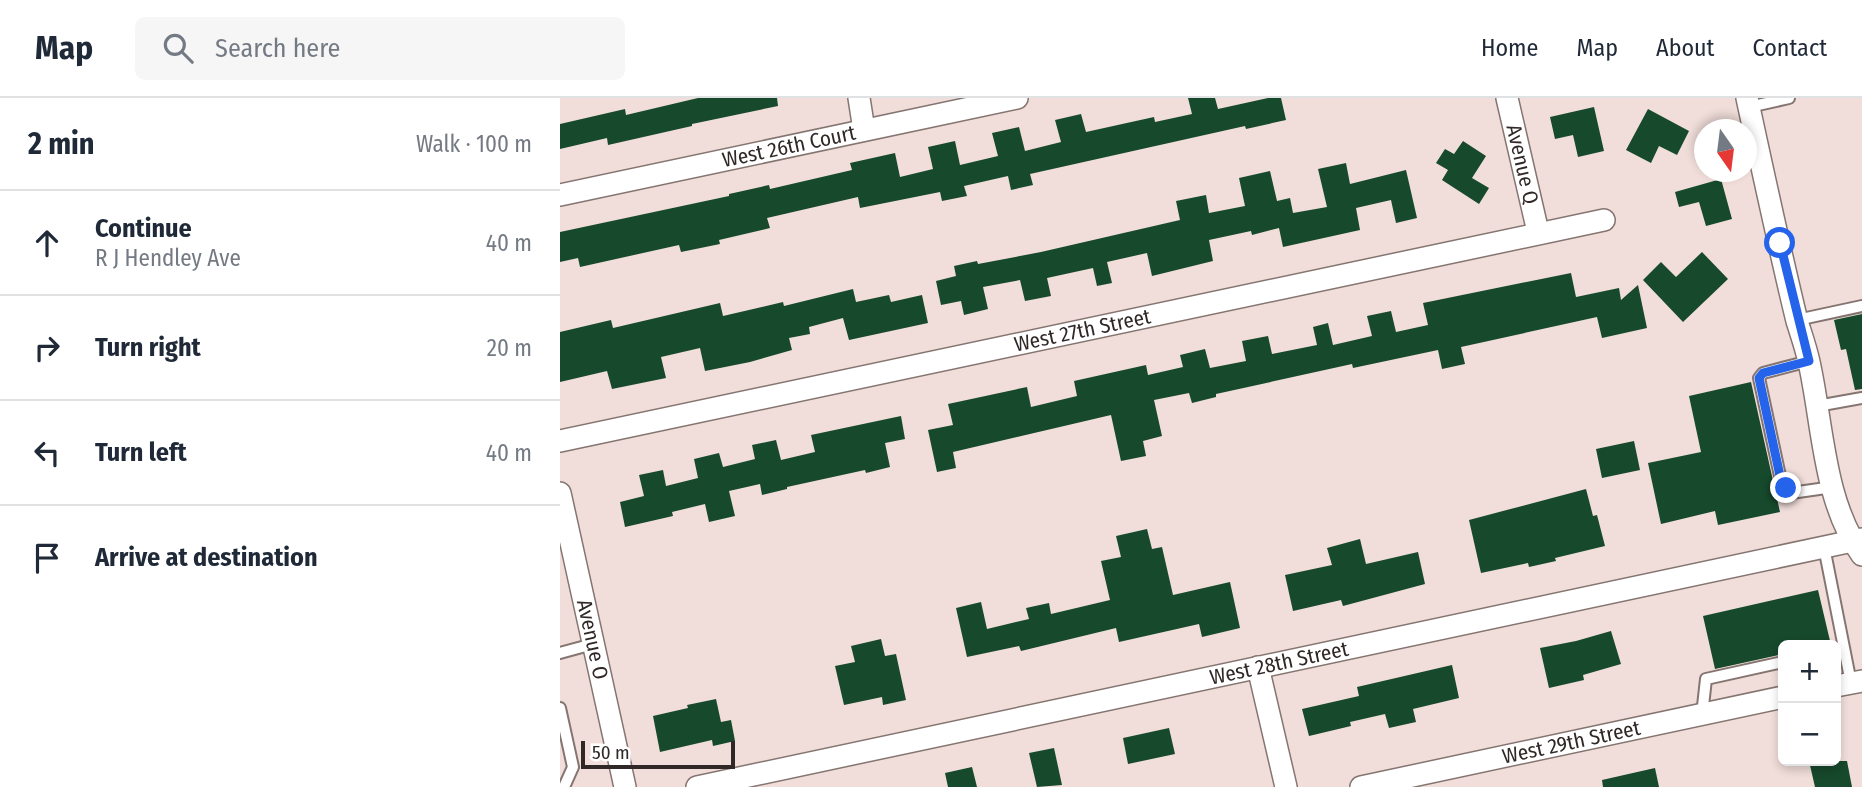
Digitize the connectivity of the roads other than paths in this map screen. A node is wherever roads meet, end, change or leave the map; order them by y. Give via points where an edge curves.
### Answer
1 (859, 98) edge
2 (965, 98) edge
3 (1017, 98) edge
4 (1507, 98) edge
5 (1789, 98) edge
6 (1748, 102) edge
7 (864, 125) junction
8 (560, 186) edge
9 (560, 195) edge
10 (1604, 219) dead end
11 (1538, 232) junction
12 (1862, 306) edge
13 (1797, 320) junction
14 (1809, 361) junction
15 (1862, 398) edge
16 (1817, 407) junction
17 (560, 441) edge
18 (1833, 487) junction
19 (560, 493) edge
20 (1859, 545) edge
21 (1824, 547) junction
22 (1839, 640) edge
23 (593, 644) junction
24 (1841, 652) edge
25 (560, 653) edge
26 (1778, 663) edge
27 (1258, 667) junction
28 (1850, 683) edge
29 (1778, 698) edge
30 (560, 708) edge
31 (1702, 715) junction
32 (563, 787) edge
33 (625, 787) edge
34 (697, 787) edge
35 (1286, 787) edge
36 (1361, 787) edge

1 - 7 street
2 - 7 street, West 26th Court
3 - 7 street, West 26th Court
4 - 11 street, Avenue Q
5 - 6 lane
6 - 13 street
7 - 8 street, West 26th Court
7 - 9 street, West 26th Court
10 - 11 street, West 27th Street
11 - 17 street, West 27th Street
12 - 13 lane
13 - 14 street
14 - 16 street
14 - 18 lane via 1759,378 1786,488 1791,493
15 - 16 lane
16 - 18 street
18 - 20 street
19 - 23 street, Avenue O
20 - 21 street, West 28th Street
21 - 22 lane
21 - 27 street, West 28th Street
23 - 25 lane
23 - 33 street, Avenue O
24 - 28 lane
26 - 31 lane via 1706,679
27 - 34 street, West 28th Street
27 - 35 street
29 - 31 street, West 29th Street
30 - 32 lane via 573,767
31 - 36 street, West 29th Street

